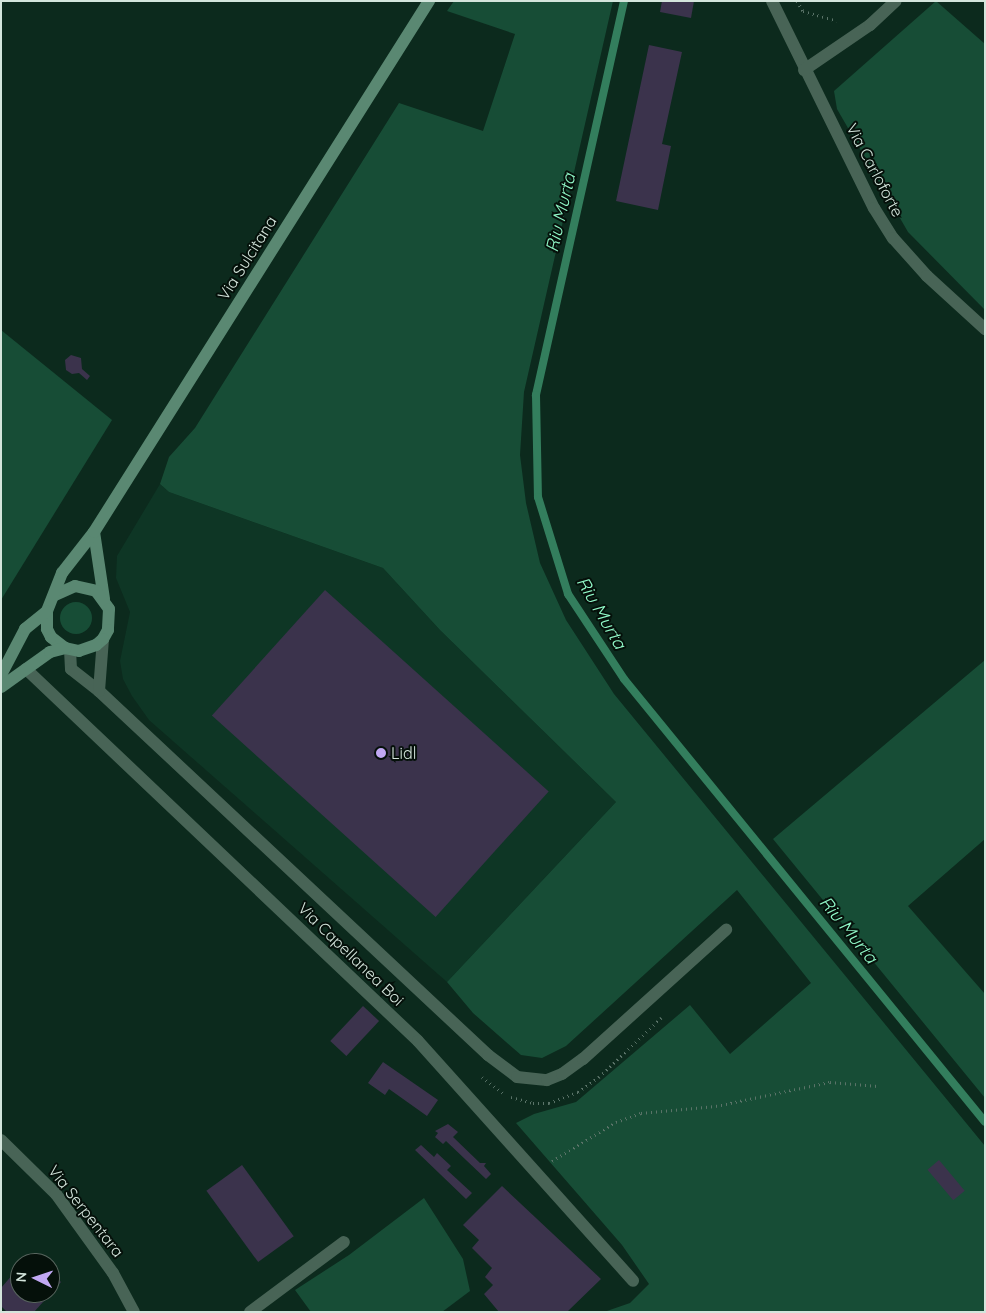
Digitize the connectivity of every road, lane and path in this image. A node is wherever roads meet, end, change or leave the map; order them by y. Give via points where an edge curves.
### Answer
1 (429, 1) edge
2 (772, 1) edge
3 (797, 1) edge
4 (896, 1) edge
5 (843, 18) dead end
6 (804, 70) junction
7 (985, 329) edge
8 (94, 532) junction
9 (55, 595) junction
10 (104, 599) junction
11 (47, 610) junction
12 (103, 639) junction
13 (68, 649) junction
14 (26, 670) junction
15 (1, 675) edge
16 (1, 687) edge
17 (99, 691) junction
18 (726, 930) dead end
19 (878, 1086) dead end
20 (1, 1140) edge
21 (532, 1167) junction
22 (344, 1242) dead end
23 (633, 1281) dead end
24 (134, 1312) edge
25 (250, 1312) edge

1 - 8 main road, Via Sulcitana
2 - 6 street, Via Carloforte
3 - 5 path via 803,11 835,22
4 - 6 street via 870,25
6 - 7 street, Via Carloforte via 874,208 893,238 927,276
8 - 9 main road, Via Sulcitana via 62,573
8 - 10 main road
9 - 10 main road via 75,586 86,587
9 - 11 main road
10 - 12 main road via 110,619
11 - 13 main road via 47,629 57,644
11 - 15 main road via 25,629
12 - 13 main road via 88,649
12 - 17 street
13 - 14 main road via 50,652
13 - 17 street via 71,669
14 - 16 main road
14 - 21 street, Via Capellanea Boi via 418,1041
17 - 18 street via 488,1055 517,1077 546,1080 562,1074 583,1059
19 - 21 path via 830,1082 716,1106 641,1113 616,1122 561,1158
20 - 24 street, Via Serpentara via 56,1194 114,1273
21 - 23 street, Via Capellanea Boi
22 - 25 street

